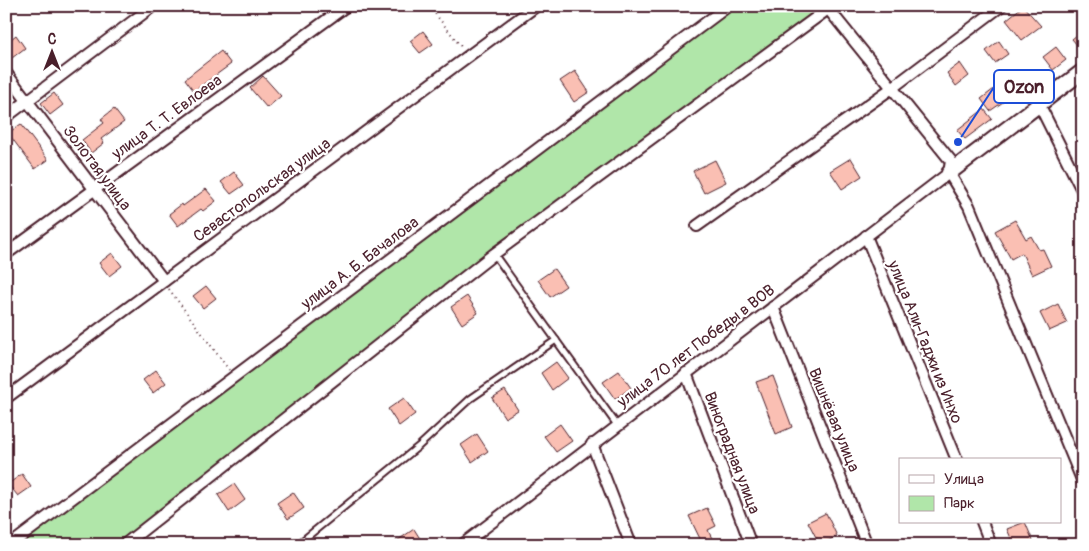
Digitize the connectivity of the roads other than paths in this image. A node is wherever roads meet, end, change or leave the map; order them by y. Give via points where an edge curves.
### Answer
1 (153, 6) edge
2 (346, 6) edge
3 (536, 6) edge
4 (728, 6) edge
5 (1001, 6) edge
6 (829, 7) edge
7 (1083, 71) edge
8 (6, 74) edge
9 (892, 88) junction
10 (28, 102) junction
11 (1039, 104) junction
12 (6, 117) edge
13 (949, 173) junction
14 (94, 189) junction
15 (1083, 192) edge
16 (697, 226) dead end
17 (866, 236) junction
18 (6, 254) edge
19 (494, 254) junction
20 (164, 281) junction
21 (773, 306) junction
22 (556, 340) junction
23 (686, 373) junction
24 (6, 398) edge
25 (617, 425) junction
26 (592, 444) junction
27 (956, 458) edge
28 (1083, 482) edge
29 (983, 524) edge
30 (10, 545) edge
31 (124, 545) edge
32 (297, 545) edge
33 (462, 545) edge
34 (631, 545) edge
35 (751, 545) edge
36 (867, 545) edge
37 (991, 545) edge

1 - 10 street
2 - 14 street, улица Т. Т. Евлоева
3 - 20 street, Севастопольская улица
4 - 30 street, улица А. Б. Бачалова
5 - 9 street
6 - 9 street
6 - 19 street
7 - 11 street
8 - 10 street, Золотая улица
9 - 13 street via 951,161
9 - 16 street
10 - 12 street
10 - 14 street, Золотая улица
11 - 13 street
11 - 15 street
13 - 17 street, улица 70 лет Победы в ВОВ
13 - 28 street via 969,206
14 - 18 street, улица Т. Т. Евлоева
14 - 20 street, Золотая улица
17 - 21 street, улица 70 лет Победы в ВОВ
17 - 27 street, улица Али-Гаджи из Инхо
19 - 22 lane
19 - 31 street
20 - 24 street, Севастопольская улица
21 - 23 street, улица 70 лет Победы в ВОВ
21 - 36 street, Вишнёвая улица
22 - 25 lane
22 - 32 lane via 470,399 419,446
23 - 25 street, улица 70 лет Победы в ВОВ
23 - 35 street, Виноградная улица
25 - 26 street, улица 70 лет Победы в ВОВ
26 - 33 street, улица 70 лет Победы в ВОВ
26 - 34 street
29 - 37 street

